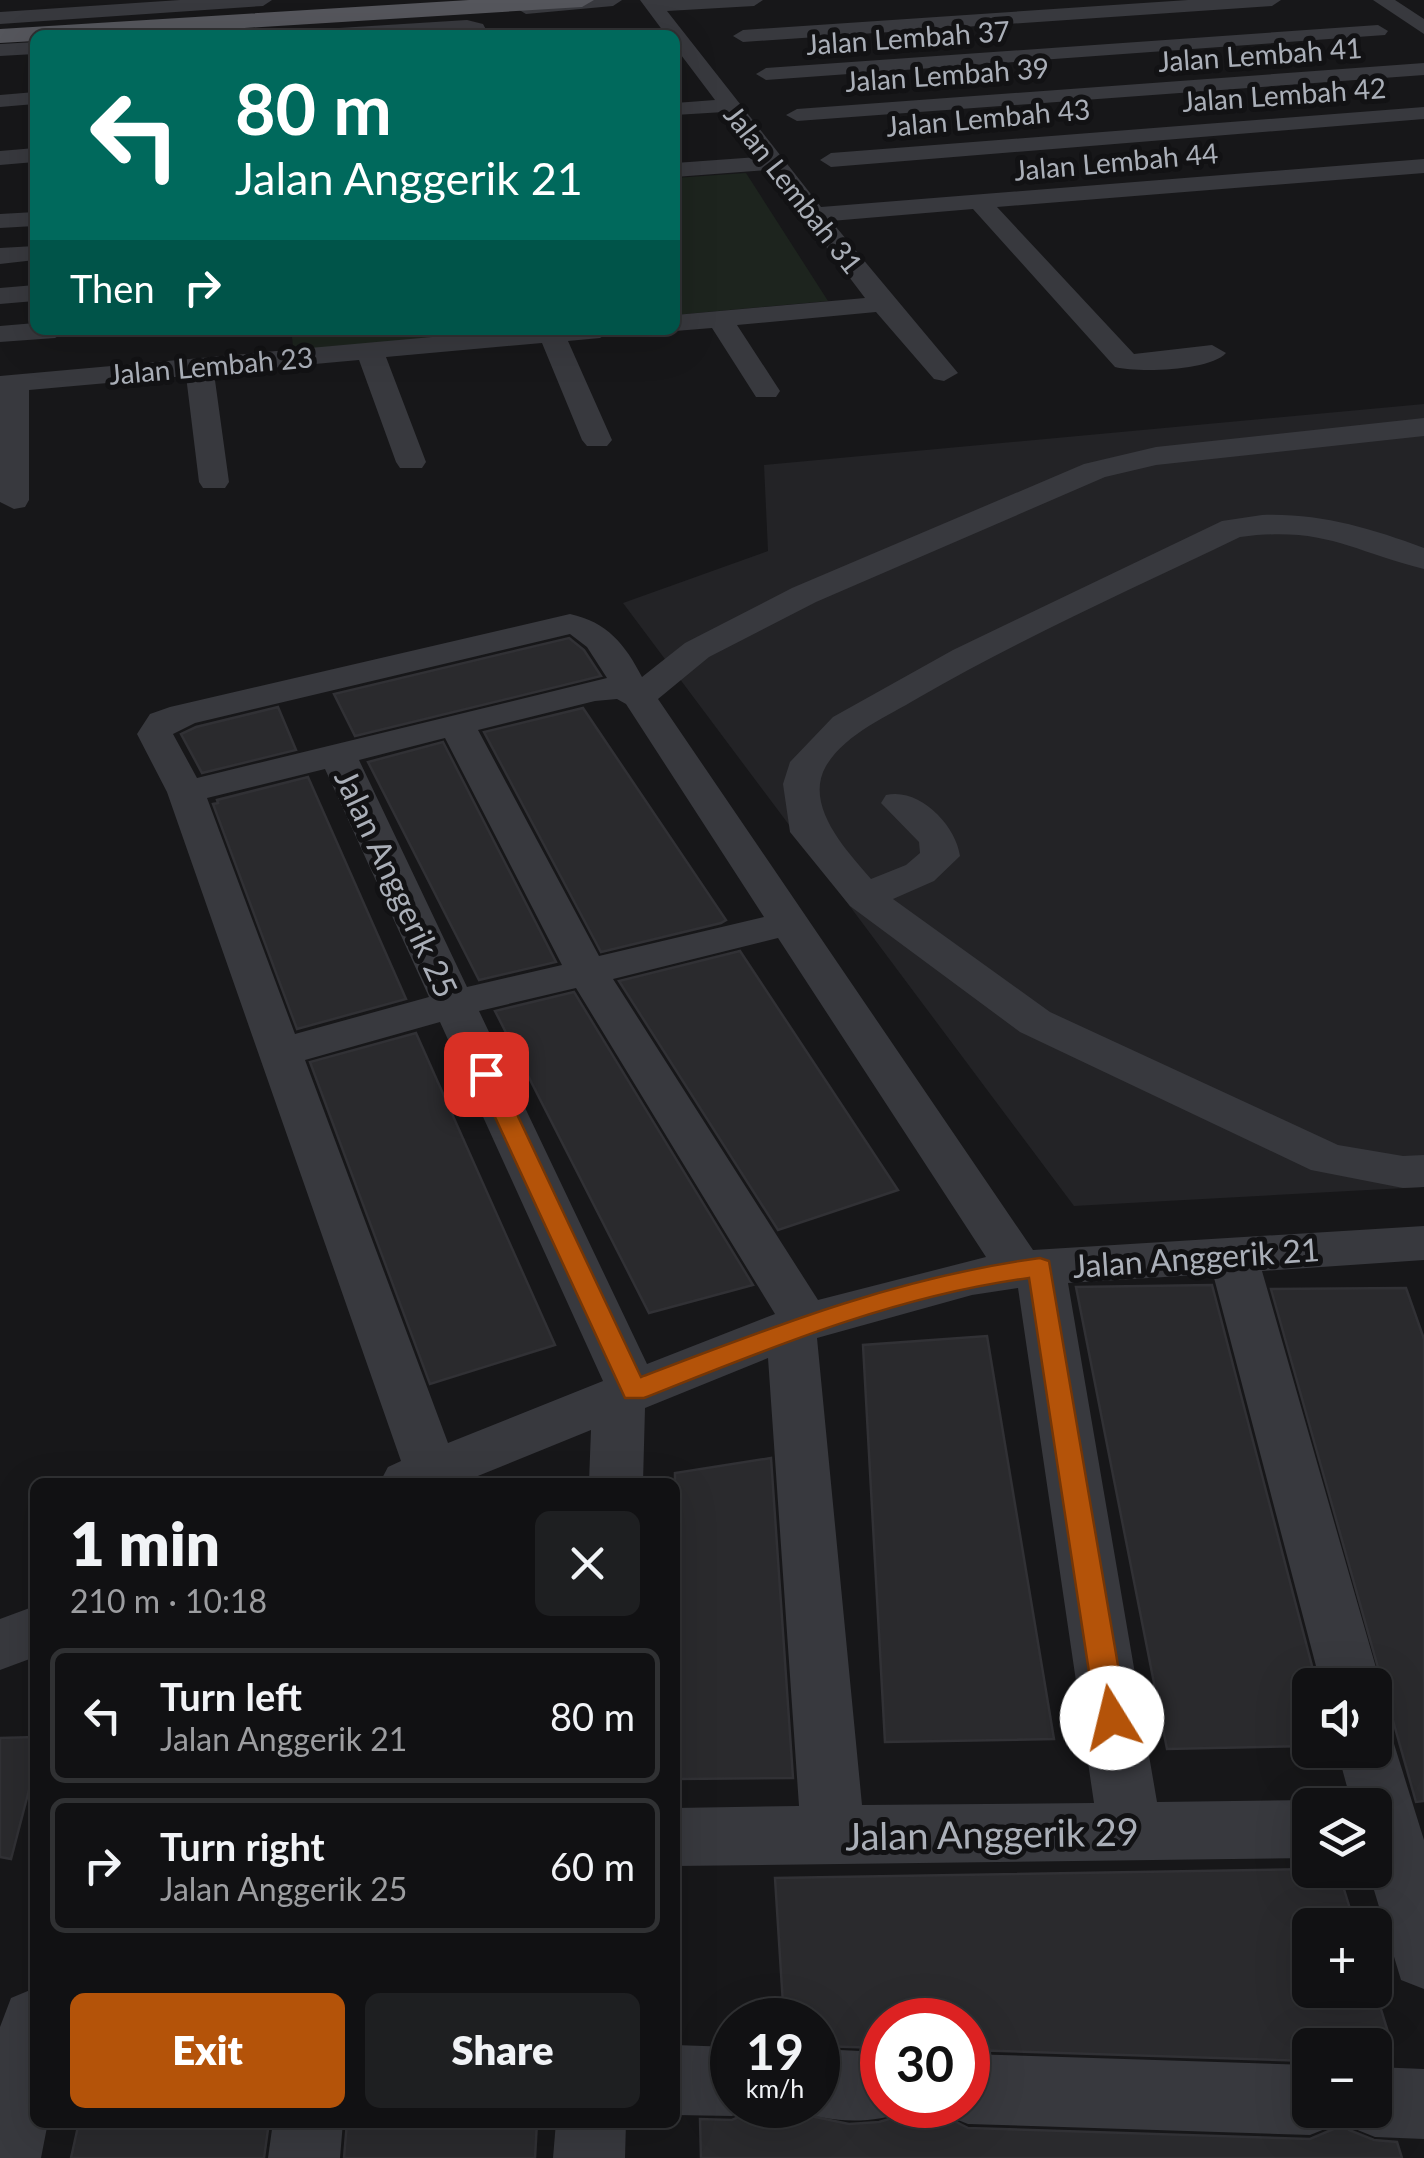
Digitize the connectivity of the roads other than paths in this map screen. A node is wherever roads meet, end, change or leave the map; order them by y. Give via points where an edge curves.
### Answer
1 (263, 0) edge
2 (462, 0) edge
3 (582, 0) edge
4 (613, 0) edge
5 (754, 0) edge
6 (989, 0) edge
7 (1272, 0) edge
8 (652, 3) edge
9 (1391, 6) edge
10 (1424, 10) edge
11 (0, 18) edge
12 (1010, 18) junction
13 (348, 26) edge
14 (226, 28) edge
15 (1424, 28) edge
16 (67, 30) edge
17 (477, 30) edge
18 (674, 30) edge
19 (30, 31) edge
20 (0, 32) edge
21 (1378, 32) dead end
22 (744, 36) dead end
23 (680, 38) edge
24 (1226, 41) junction
25 (1148, 47) junction
26 (30, 48) edge
27 (0, 50) edge
28 (1054, 54) junction
29 (699, 61) junction
30 (680, 63) edge
31 (1424, 69) edge
32 (766, 74) dead end
33 (1282, 79) junction
34 (1199, 86) junction
35 (1101, 94) junction
36 (30, 98) edge
37 (0, 100) edge
38 (728, 105) junction
39 (680, 109) edge
40 (1424, 113) edge
41 (797, 116) dead end
42 (1149, 134) junction
43 (30, 156) edge
44 (0, 158) edge
45 (831, 160) dead end
46 (774, 163) junction
47 (1424, 166) edge
48 (680, 170) edge
49 (1321, 174) junction
50 (1208, 183) junction
51 (1347, 195) dead end
52 (980, 202) junction
53 (813, 214) junction
54 (30, 219) edge
55 (0, 221) edge
56 (30, 254) edge
57 (0, 256) edge
58 (30, 293) edge
59 (0, 296) edge
60 (883, 304) junction
61 (720, 319) junction
62 (680, 323) edge
63 (30, 332) edge
64 (0, 334) edge
65 (280, 335) edge
66 (541, 335) edge
67 (552, 335) edge
68 (370, 351) junction
69 (1212, 354) dead end
70 (284, 359) junction
71 (200, 366) junction
72 (944, 374) dead end
73 (7, 384) edge
74 (766, 391) dead end
75 (1424, 427) edge
76 (597, 440) dead end
77 (411, 462) dead end
78 (214, 482) dead end
79 (14, 500) dead end
80 (1424, 559) edge
81 (635, 694) junction
82 (457, 726) junction
83 (338, 756) junction
84 (186, 792) junction
85 (900, 803) dead end
86 (864, 897) junction
87 (789, 924) junction
88 (586, 970) junction
89 (453, 1004) junction
90 (280, 1052) junction
91 (1424, 1171) edge
92 (1424, 1242) edge
93 (1234, 1255) junction
94 (1030, 1268) junction
95 (799, 1325) junction
96 (627, 1394) junction
97 (419, 1477) edge
98 (616, 1478) edge
99 (30, 1633) edge
100 (0, 1645) edge
101 (1345, 1668) edge
102 (1374, 1768) edge
103 (1396, 1828) edge
104 (1292, 1829) edge
105 (1130, 1831) junction
106 (834, 1835) junction
107 (680, 1837) edge
108 (1424, 1957) edge
109 (30, 2045) edge
110 (680, 2080) edge
111 (710, 2081) edge
112 (990, 2090) edge
113 (1292, 2099) edge
114 (1392, 2103) edge
115 (1424, 2104) edge
116 (307, 2128) edge
117 (590, 2128) edge
118 (5, 2158) edge
119 (304, 2158) edge
120 (589, 2158) edge

1 - 11 street
2 - 20 main road
3 - 14 main road
4 - 13 street
5 - 8 street
6 - 12 street
7 - 12 street
8 - 18 street, Jalan Lembah 31
9 - 10 street
9 - 15 street
12 - 22 street
12 - 28 street
13 - 14 street
13 - 17 street
14 - 16 main road
19 - 20 main road
21 - 24 street, Jalan Lembah 37
23 - 29 street, Jalan Lembah 31
24 - 25 street, Jalan Lembah 37
24 - 33 street
25 - 28 street, Jalan Lembah 37
25 - 34 street
26 - 27 street
28 - 32 street, Jalan Lembah 37
28 - 35 street
29 - 30 street
29 - 38 street, Jalan Lembah 31
31 - 33 street, Jalan Lembah 41
33 - 34 street, Jalan Lembah 41
34 - 35 street, Jalan Lembah 41
35 - 41 street, Jalan Lembah 39
35 - 42 street
36 - 37 street
38 - 39 street
38 - 46 street, Jalan Lembah 31 via 743,135
40 - 42 street, Jalan Lembah 42
42 - 45 street, Jalan Lembah 43
42 - 50 street
43 - 44 street
46 - 48 street
46 - 53 street, Jalan Lembah 31
47 - 49 street, Jalan Lembah 44
49 - 50 street, Jalan Lembah 44
49 - 51 street
50 - 52 street, Jalan Lembah 44
52 - 53 street, Jalan Lembah 44
52 - 69 street via 1121,358 1145,364
53 - 60 street, Jalan Lembah 31
54 - 55 street
56 - 57 street
58 - 59 street
60 - 61 street
60 - 72 street, Jalan Lembah 31
61 - 62 street
61 - 74 street
63 - 64 street
65 - 70 street
66 - 68 street, Jalan Lembah 23
67 - 76 street
68 - 70 street, Jalan Lembah 23
68 - 77 street
70 - 71 street, Jalan Lembah 23
71 - 73 street, Jalan Lembah 23
71 - 78 street
73 - 79 street
75 - 81 street via 1156,456 1095,470 804,595 697,650
80 - 86 street via 1328,525 1280,520 1233,528 877,705 826,741 802,784 810,832
81 - 82 street via 595,690
81 - 84 street via 592,632 570,624 163,722 155,734
81 - 87 street
82 - 83 street
82 - 88 street
83 - 84 street
83 - 89 street, Jalan Anggerik 25
84 - 90 street
85 - 86 street via 938,839 940,856 920,873
86 - 91 street via 1036,1022 1328,1159
87 - 88 street
87 - 94 street
88 - 89 street
88 - 95 street
89 - 90 street
89 - 96 street, Jalan Anggerik 25
90 - 97 street
92 - 93 street, Jalan Anggerik 21
93 - 94 street, Jalan Anggerik 21
93 - 101 street
94 - 95 street, Jalan Anggerik 21 via 972,1276
94 - 105 street
95 - 96 street, Jalan Anggerik 21
95 - 106 street
96 - 97 street, Jalan Anggerik 21
96 - 98 street
99 - 100 street
102 - 103 street
103 - 108 street
104 - 105 street, Jalan Anggerik 29
105 - 106 street, Jalan Anggerik 29
106 - 107 street, Jalan Anggerik 29
109 - 118 street
110 - 111 street
112 - 113 street
114 - 115 street
116 - 119 street
117 - 120 street

